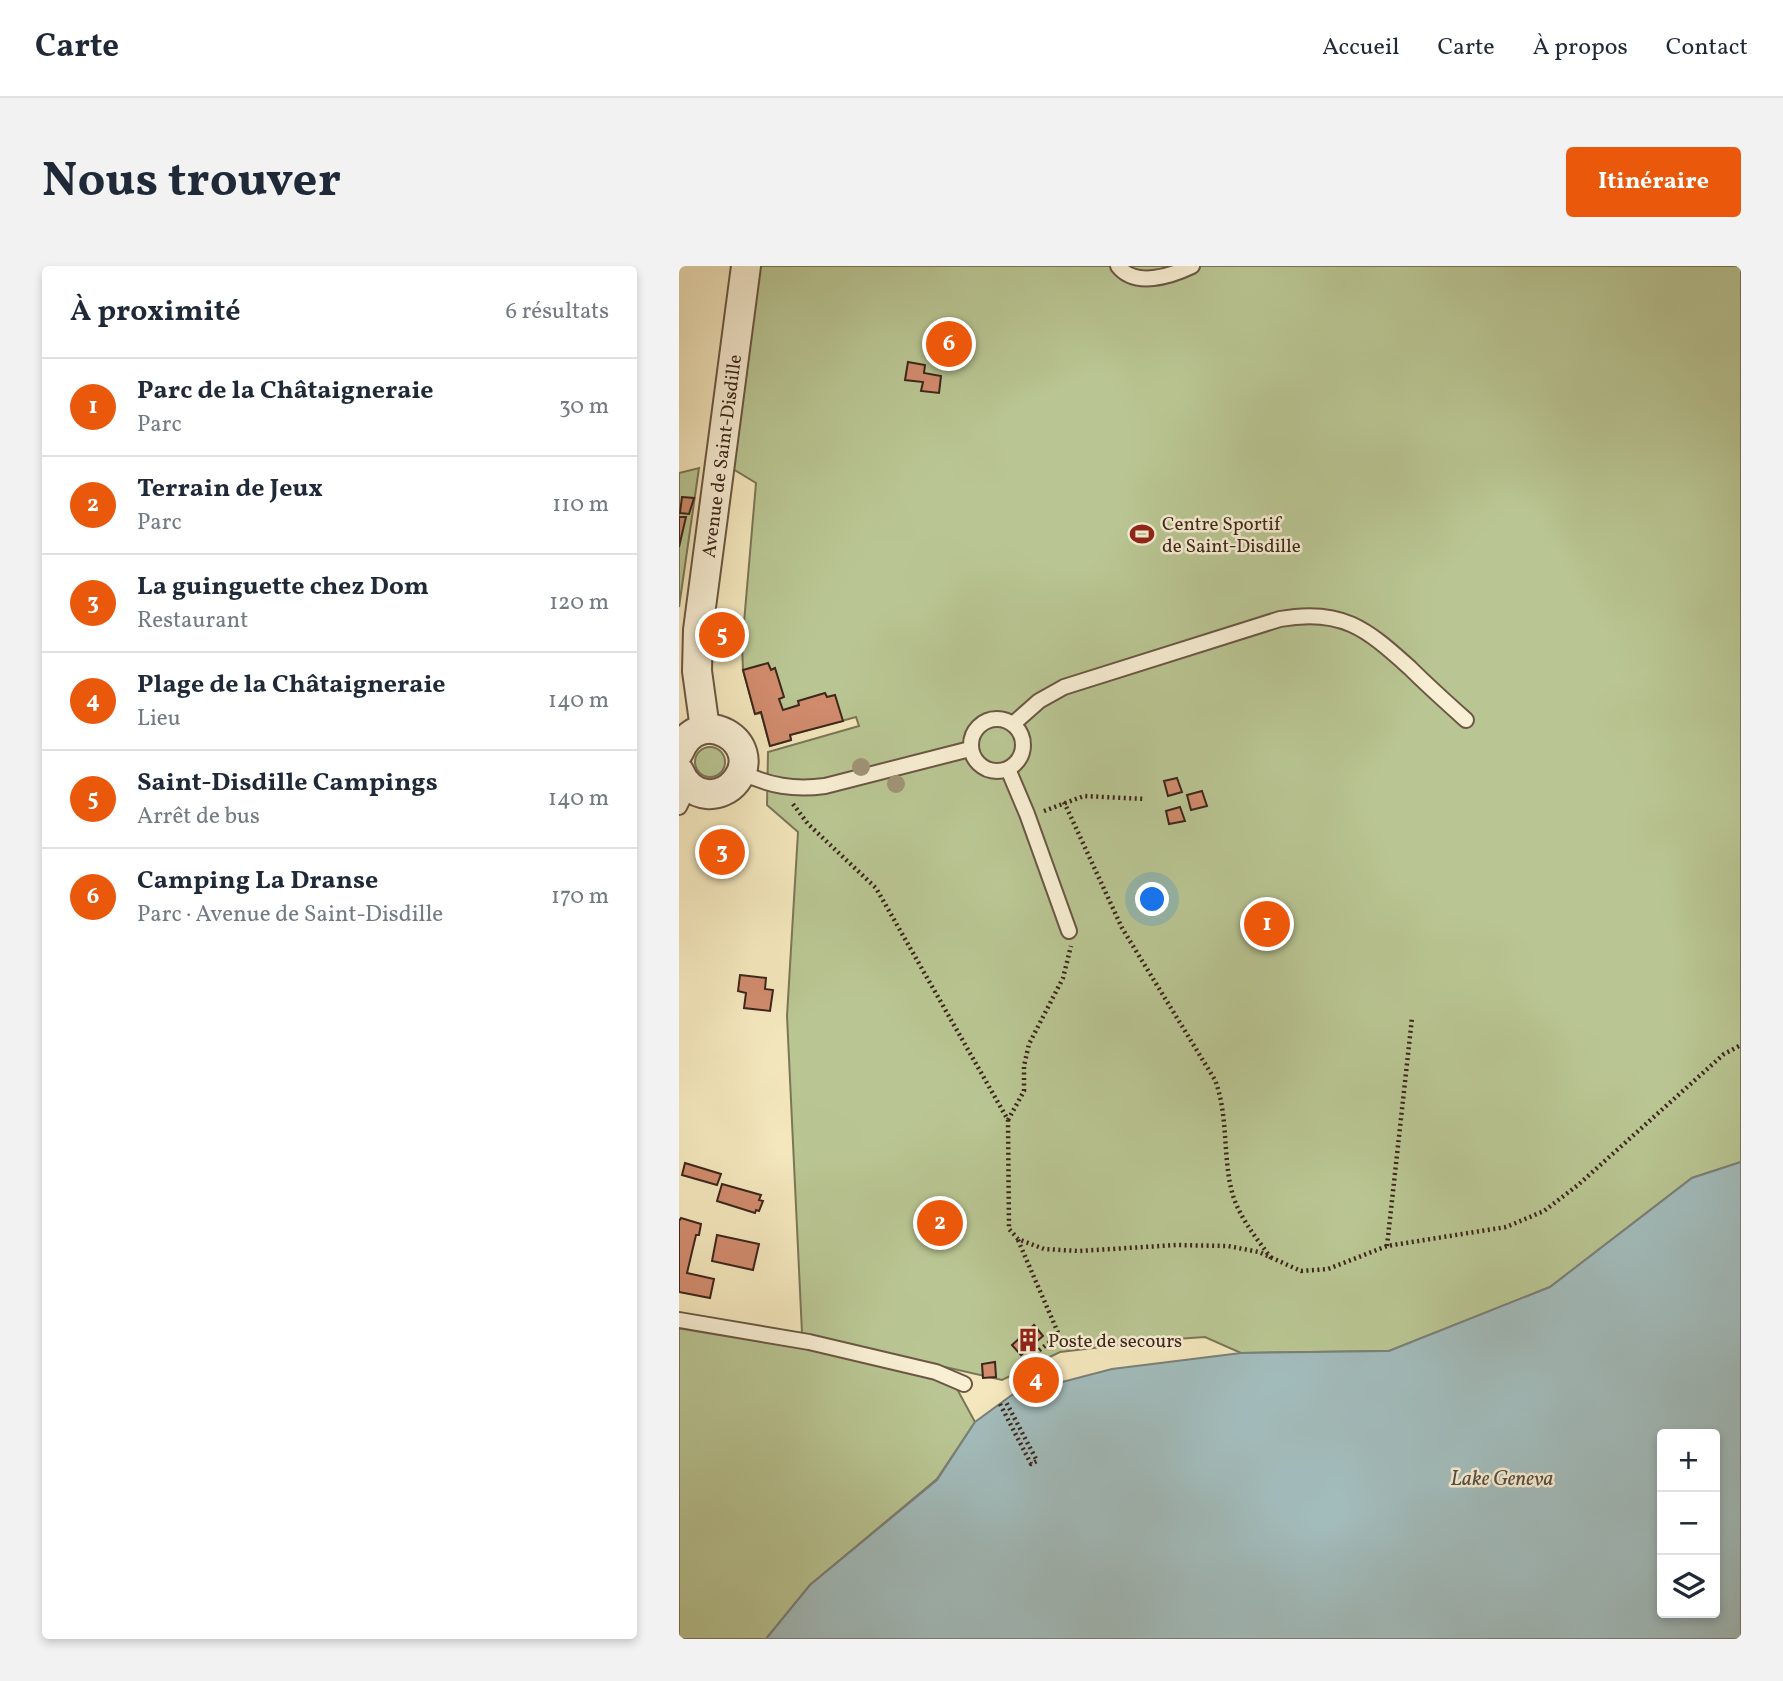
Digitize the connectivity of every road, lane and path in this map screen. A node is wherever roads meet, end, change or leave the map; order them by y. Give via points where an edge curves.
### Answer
1 (745, 266) edge
2 (1118, 266) edge
3 (1192, 266) edge
4 (688, 670) edge
5 (1466, 720) dead end
6 (1013, 724) junction
7 (705, 729) junction
8 (971, 749) junction
9 (1008, 769) junction
10 (741, 772) junction
11 (682, 780) edge
12 (779, 786) junction
13 (1146, 799) dead end
14 (1064, 802) junction
15 (1028, 817) junction
16 (1069, 931) joint
17 (1412, 1017) dead end
18 (1741, 1045) edge
19 (1008, 1120) junction
20 (1018, 1239) junction
21 (1387, 1246) junction
22 (1272, 1258) junction
23 (679, 1320) edge
24 (1031, 1366) dead end
25 (964, 1384) dead end
26 (1002, 1401) joint

1 - 4 street, Avenue de Saint-Disdille via 698,630
2 - 3 lane via 1129,276 1142,279
4 - 7 street, Avenue de Saint-Disdille
5 - 6 lane via 1376,638 1337,619 1312,615 1280,619 1064,687
6 - 8 lane via 997,719 981,724 973,734
6 - 9 lane via 1021,734 1023,750
7 - 10 street via 724,732 735,741 743,758
7 - 11 street via 687,738
8 - 9 lane via 984,769
8 - 12 lane via 825,786
9 - 15 lane
10 - 11 street via 726,790 707,794
10 - 12 lane
12 - 19 path via 807,824 876,888
13 - 14 path via 1084,796
14 - 15 path
14 - 22 path via 1122,928 1216,1080 1234,1198 1243,1220
15 - 16 lane
16 - 19 path via 1066,969 1029,1044 1024,1091
17 - 21 path
18 - 21 path via 1724,1054 1544,1211 1506,1227
19 - 20 path via 1007,1217
20 - 22 path via 1061,1251 1228,1246
20 - 24 path via 1059,1335 1028,1358
21 - 22 path via 1314,1271 1301,1272
23 - 25 lane via 810,1342 936,1372
26 - 26 path via 1037,1461 1031,1464

